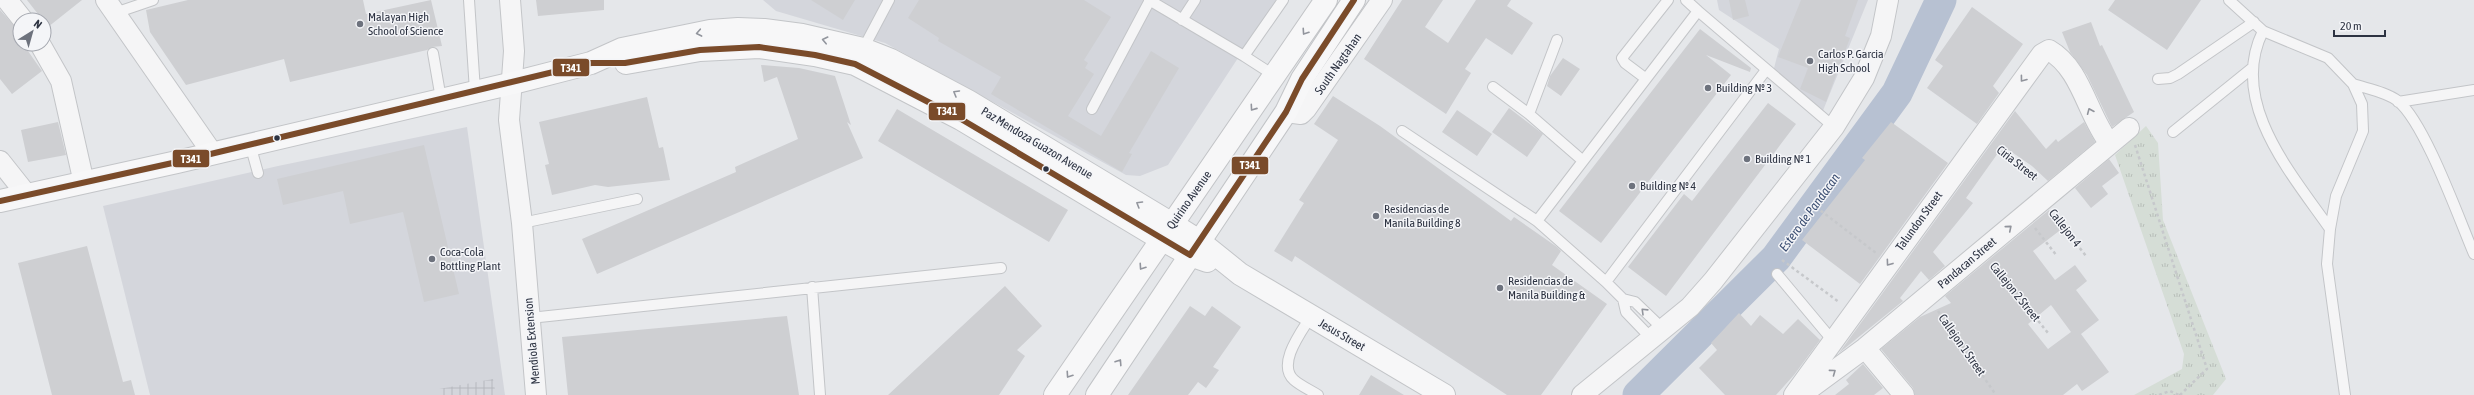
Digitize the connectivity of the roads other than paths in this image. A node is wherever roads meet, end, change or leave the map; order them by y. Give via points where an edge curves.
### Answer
1 (7, 0) edge
2 (153, 0) edge
3 (469, 0) edge
4 (510, 0) edge
5 (889, 0) edge
6 (1150, 0) edge
7 (1195, 0) edge
8 (1283, 0) edge
9 (1326, 0) edge
10 (1354, 0) edge
11 (1382, 0) edge
12 (1668, 0) edge
13 (1686, 0) edge
14 (1888, 0) edge
15 (2229, 0) edge
16 (110, 7) edge
17 (1698, 11) junction
18 (17, 12) edge
19 (1182, 20) junction
20 (2254, 22) junction
21 (2263, 31) junction
22 (1557, 40) dead end
23 (45, 52) edge
24 (433, 53) dead end
25 (1244, 56) junction
26 (859, 57) junction
27 (2251, 69) junction
28 (1279, 70) junction
29 (1766, 70) junction
30 (1645, 78) junction
31 (2158, 79) dead end
32 (513, 83) junction
33 (2353, 84) junction
34 (1493, 87) dead end
35 (2474, 90) edge
36 (475, 91) junction
37 (441, 99) junction
38 (2398, 102) junction
39 (1092, 109) dead end
40 (1286, 112) junction
41 (1528, 114) junction
42 (1834, 127) junction
43 (2130, 128) road end
44 (1402, 131) dead end
45 (2173, 132) dead end
46 (250, 144) junction
47 (2110, 144) junction
48 (213, 154) junction
49 (1582, 160) junction
50 (0, 161) edge
51 (258, 173) dead end
52 (84, 183) junction
53 (8, 196) edge
54 (637, 199) dead end
55 (1537, 221) junction
56 (522, 223) junction
57 (2330, 229) junction
58 (1167, 231) junction
59 (1194, 248) junction
60 (2474, 254) edge
61 (1001, 268) dead end
62 (1777, 274) dead end
63 (1606, 282) junction
64 (812, 287) junction
65 (1622, 299) junction
66 (1311, 316) junction
67 (530, 318) junction
68 (1656, 333) junction
69 (1832, 341) junction
70 (1865, 348) junction
71 (536, 395) edge
72 (820, 395) edge
73 (1055, 395) edge
74 (1097, 395) edge
75 (1318, 395) edge
76 (1444, 395) edge
77 (1582, 395) edge
78 (1794, 395) edge
79 (1801, 395) edge
80 (1904, 395) edge
81 (2345, 395) edge

1 - 18 street
2 - 16 lane
3 - 36 lane
4 - 32 street, Mendiola Extension via 514,51
5 - 26 lane
6 - 19 lane
6 - 39 lane
7 - 19 lane
8 - 25 lane
9 -> 28 main road, Quirino Avenue
10 - 40 main road via 1302,80
11 - 40 street, South Nagtahan via 1306,109 1301,114
12 - 30 lane via 1622,58 1624,63
13 - 17 lane
14 - 42 street via 1881,36 1864,78
15 - 20 lane
16 - 48 street
17 - 29 lane
17 - 30 lane
19 - 25 lane
20 - 21 lane
20 - 31 lane via 2178,74
21 - 27 lane via 2255,48
21 - 33 lane via 2328,58
22 - 41 lane
23 - 52 street via 61,81
24 - 37 lane
25 - 28 lane
26 - 32 main road, Paz Mendoza Guazon Avenue via 802,35 738,29 710,31 622,49 591,63
26 - 58 main road, Paz Mendoza Guazon Avenue via 891,60 934,81
27 - 45 lane
27 - 57 lane via 2257,107 2276,151
28 -> 58 main road, Quirino Avenue
29 - 42 lane
29 - 63 lane
30 - 49 lane
32 - 36 main road, Paz Mendoza Guazon Avenue
32 - 56 street, Mendiola Extension via 509,120
33 - 38 lane via 2388,95
33 - 57 lane via 2362,104 2363,131 2336,196
34 - 41 lane
35 - 38 lane
36 - 37 main road, Paz Mendoza Guazon Avenue
37 - 46 main road, Paz Mendoza Guazon Avenue
38 - 60 lane via 2407,110 2428,147
40 - 59 main road
41 - 49 lane
42 - 68 street via 1713,281 1690,307
43 - 47 street, Pandacan Street
44 - 55 lane
46 - 48 main road, Paz Mendoza Guazon Avenue
46 - 51 lane
47 -> 69 street, Talundon Street via 2093,118 2067,66 2049,50 2042,54
70 -> 47 street, Pandacan Street
48 - 52 main road, Paz Mendoza Guazon Avenue
49 - 55 lane
50 - 53 street
52 - 53 main road, Paz Mendoza Guazon Avenue
54 - 56 lane
55 - 63 lane
56 - 67 street, Mendiola Extension
57 - 81 lane via 2327,264
58 - 59 main road, Paz Mendoza Guazon Avenue
58 -> 73 main road, Quirino Avenue
59 - 66 main road, Jesus Street
74 -> 59 main road
61 - 64 lane
62 - 69 lane
63 - 65 lane
64 - 67 lane
64 - 72 lane
65 - 68 lane via 1626,312
68 -> 65 lane via 1634,302
66 - 75 lane via 1288,359 1288,372 1294,380
66 - 76 main road, Jesus Street
67 - 71 street, Mendiola Extension
68 - 77 street
69 - 78 street, Talundon Street
79 -> 70 street, Pandacan Street
70 - 80 street

